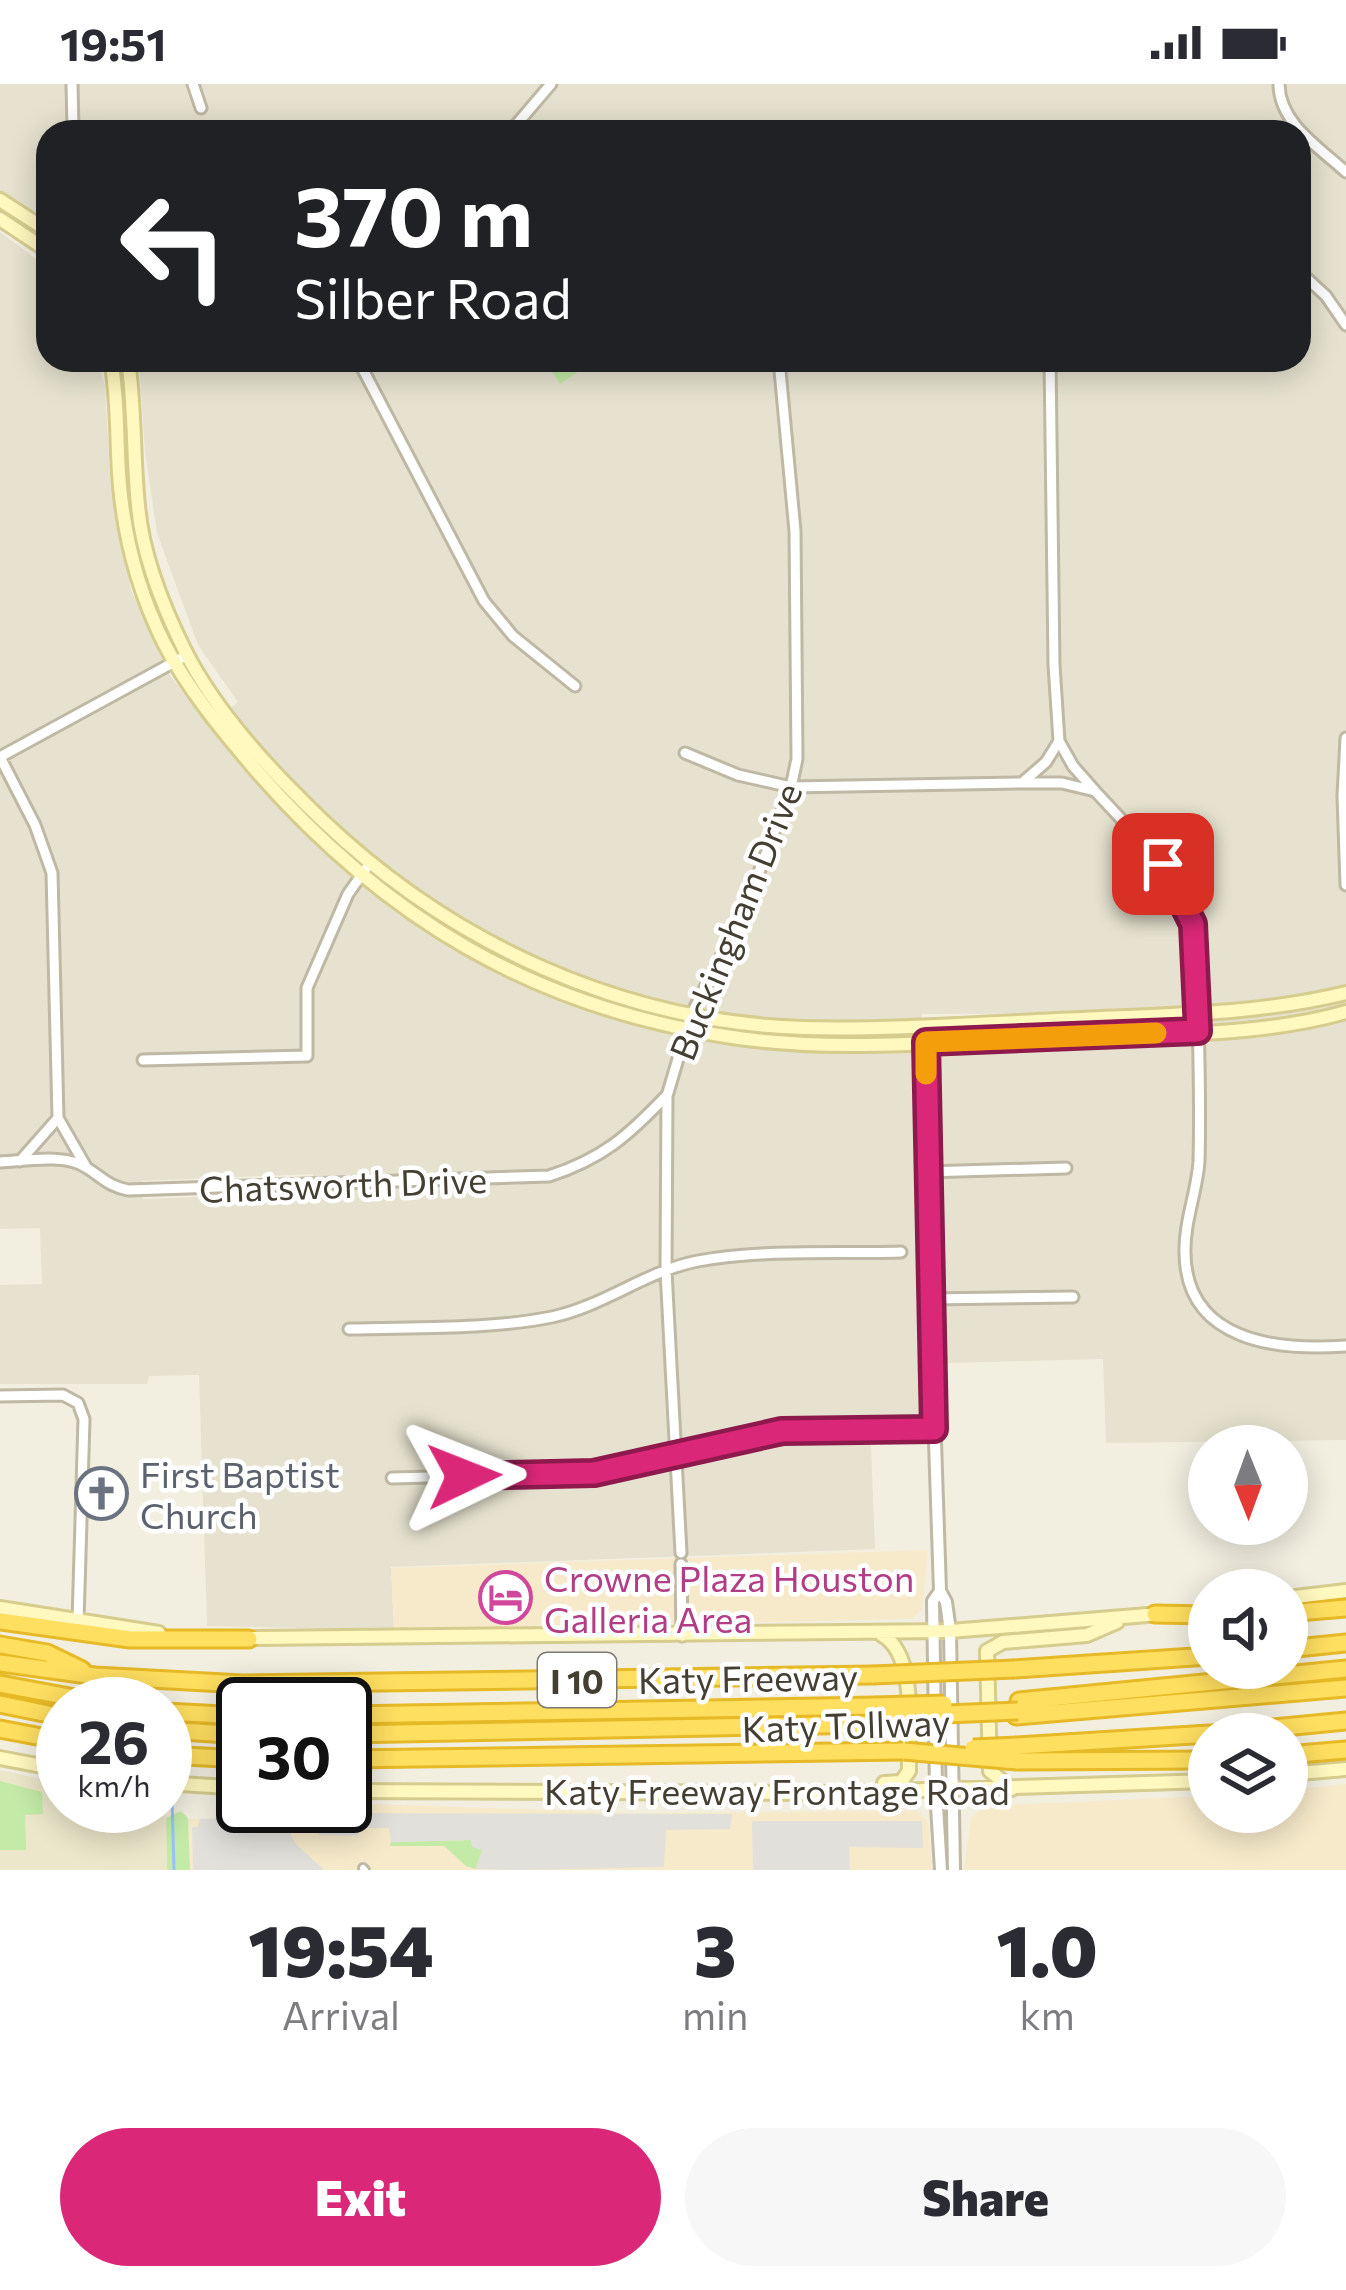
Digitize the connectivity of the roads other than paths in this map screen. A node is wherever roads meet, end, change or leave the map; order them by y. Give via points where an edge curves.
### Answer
1 (72, 84) edge
2 (193, 84) edge
3 (551, 84) edge
4 (1279, 84) edge
5 (201, 109) dead end
6 (73, 120) edge
7 (520, 120) edge
8 (1290, 120) edge
9 (1311, 139) edge
10 (1346, 172) edge
11 (0, 200) edge
12 (0, 219) edge
13 (36, 223) edge
14 (36, 243) edge
15 (1311, 282) edge
16 (1346, 325) edge
17 (113, 372) edge
18 (129, 372) edge
19 (364, 372) edge
20 (780, 372) edge
21 (1050, 372) edge
22 (136, 540) junction
23 (181, 657) junction
24 (575, 686) dead end
25 (1346, 738) edge
26 (1059, 741) junction
27 (686, 753) dead end
28 (0, 757) edge
29 (1022, 783) junction
30 (791, 787) junction
31 (1095, 791) junction
32 (370, 863) junction
33 (361, 875) junction
34 (1346, 885) edge
35 (517, 957) junction
36 (510, 971) junction
37 (1346, 993) edge
38 (1346, 1012) edge
39 (1198, 1014) junction
40 (691, 1015) junction
41 (1090, 1018) junction
42 (925, 1027) junction
43 (686, 1030) junction
44 (1198, 1031) junction
45 (1091, 1036) junction
46 (926, 1042) junction
47 (142, 1060) dead end
48 (667, 1096) junction
49 (58, 1118) junction
50 (20, 1161) junction
51 (0, 1162) edge
52 (86, 1166) junction
53 (1066, 1168) dead end
54 (926, 1172) junction
55 (901, 1252) dead end
56 (666, 1270) junction
57 (1073, 1297) dead end
58 (931, 1299) junction
59 (349, 1329) dead end
60 (1346, 1346) edge
61 (0, 1396) edge
62 (934, 1429) junction
63 (676, 1452) junction
64 (392, 1478) dead end
65 (940, 1591) junction
66 (1346, 1591) edge
67 (1308, 1596) edge
68 (0, 1608) edge
69 (1346, 1608) edge
70 (1308, 1611) edge
71 (1188, 1612) edge
72 (1155, 1614) joint
73 (1129, 1617) junction
74 (0, 1621) edge
75 (78, 1623) junction
76 (933, 1631) junction
77 (950, 1631) junction
78 (878, 1632) junction
79 (682, 1636) junction
80 (249, 1639) junction
81 (1346, 1643) edge
82 (0, 1645) edge
83 (1308, 1647) edge
84 (1188, 1657) edge
85 (0, 1663) edge
86 (1346, 1669) edge
87 (95, 1676) junction
88 (0, 1688) edge
89 (1346, 1688) edge
90 (36, 1693) edge
91 (36, 1697) edge
92 (0, 1704) edge
93 (1018, 1709) junction
94 (36, 1711) edge
95 (875, 1716) junction
96 (372, 1719) edge
97 (1346, 1721) edge
98 (1308, 1725) edge
99 (0, 1729) edge
100 (372, 1733) edge
101 (36, 1736) edge
102 (1188, 1736) edge
103 (1346, 1750) edge
104 (1308, 1753) edge
105 (1017, 1754) junction
106 (0, 1758) edge
107 (372, 1759) edge
108 (1188, 1759) edge
109 (36, 1765) edge
110 (1346, 1768) edge
111 (1308, 1772) edge
112 (1188, 1782) edge
113 (1012, 1789) junction
114 (936, 1790) junction
115 (952, 1790) junction
116 (372, 1791) edge
117 (745, 1793) junction
118 (941, 1870) edge
119 (954, 1870) edge

1 - 6 street
2 - 5 street
3 - 7 street
4 - 8 street
9 - 10 street
11 - 13 main road
12 - 14 main road
15 - 16 street
17 - 22 main road via 120,488
18 - 22 main road
19 - 24 street via 484,601
20 - 30 street, Buckingham Drive via 799,608
21 - 26 street
22 - 23 main road via 152,614
23 - 28 street
23 - 32 main road via 286,785
23 - 33 main road via 233,743 305,827
25 - 34 street
26 - 29 street
26 - 31 street
27 - 30 street
28 - 49 street via 52,873
29 - 30 street
29 - 31 street
30 - 40 street, Buckingham Drive via 744,912
31 - 39 street via 1175,883 1193,924
32 - 33 street
32 - 35 main road
33 - 36 main road
33 - 47 street via 308,988 308,1056
35 - 36 main road
35 - 40 main road
36 - 43 main road
37 - 39 main road via 1270,1010
38 - 44 main road via 1269,1028
39 - 41 main road
39 - 44 street
40 - 42 main road via 800,1028
40 - 43 street, Buckingham Drive
41 - 42 main road
41 - 45 main road
42 - 46 street
43 - 46 main road via 780,1043
43 - 48 street, Buckingham Drive
44 - 45 main road
44 - 60 street via 1198,1166 1184,1257 1194,1292 1205,1312 1242,1337
45 - 46 main road
46 - 54 street
48 - 52 street, Chatsworth Drive via 589,1163 549,1176 128,1190 107,1185
48 - 56 street, Buckingham Drive
49 - 50 street
49 - 52 street
50 - 51 street, Chatsworth Drive
50 - 52 street, Chatsworth Drive
53 - 54 street
54 - 58 street
55 - 56 street via 744,1256
56 - 59 street via 552,1317
56 - 63 street, Buckingham Drive
57 - 58 street
58 - 62 street
61 - 75 street via 63,1395 78,1403 84,1419
62 - 63 street via 782,1431
62 - 65 street
63 - 64 street via 594,1473
63 - 79 street, Buckingham Drive
65 - 76 street
65 - 77 street
66 - 67 main road
68 - 75 main road
69 - 70 highway
71 - 72 highway
72 - 73 main road
73 - 77 main road
73 - 113 main road via 1087,1635 1003,1642 987,1652 990,1771
74 - 80 highway via 130,1639
75 - 80 main road
76 - 77 main road
76 - 78 main road
76 - 114 street
77 - 115 street
78 - 79 main road
78 - 117 main road via 906,1663 905,1780
79 - 80 main road
81 - 83 highway
82 - 87 highway via 47,1653
84 - 87 highway, Katy Freeway / I 10, bridge via 873,1676 282,1684
85 - 87 highway, Katy Freeway / I 10
86 - 93 highway
88 - 90 highway
88 - 91 highway
89 - 93 highway
92 - 94 highway
93 - 95 highway, bridge
95 - 96 highway
95 - 100 highway, Katy Tollway
97 - 98 highway
99 - 101 highway
102 - 105 highway
103 - 104 highway
105 - 107 highway, I 10, bridge
105 - 108 highway
106 - 109 main road
110 - 111 main road
112 - 113 main road, Katy Freeway Frontage Road
113 - 115 main road, Katy Freeway Frontage Road
114 - 115 main road, Katy Freeway Frontage Road
114 - 117 main road, Katy Freeway Frontage Road
114 - 118 street
115 - 119 street
116 - 117 main road, Katy Freeway Frontage Road

